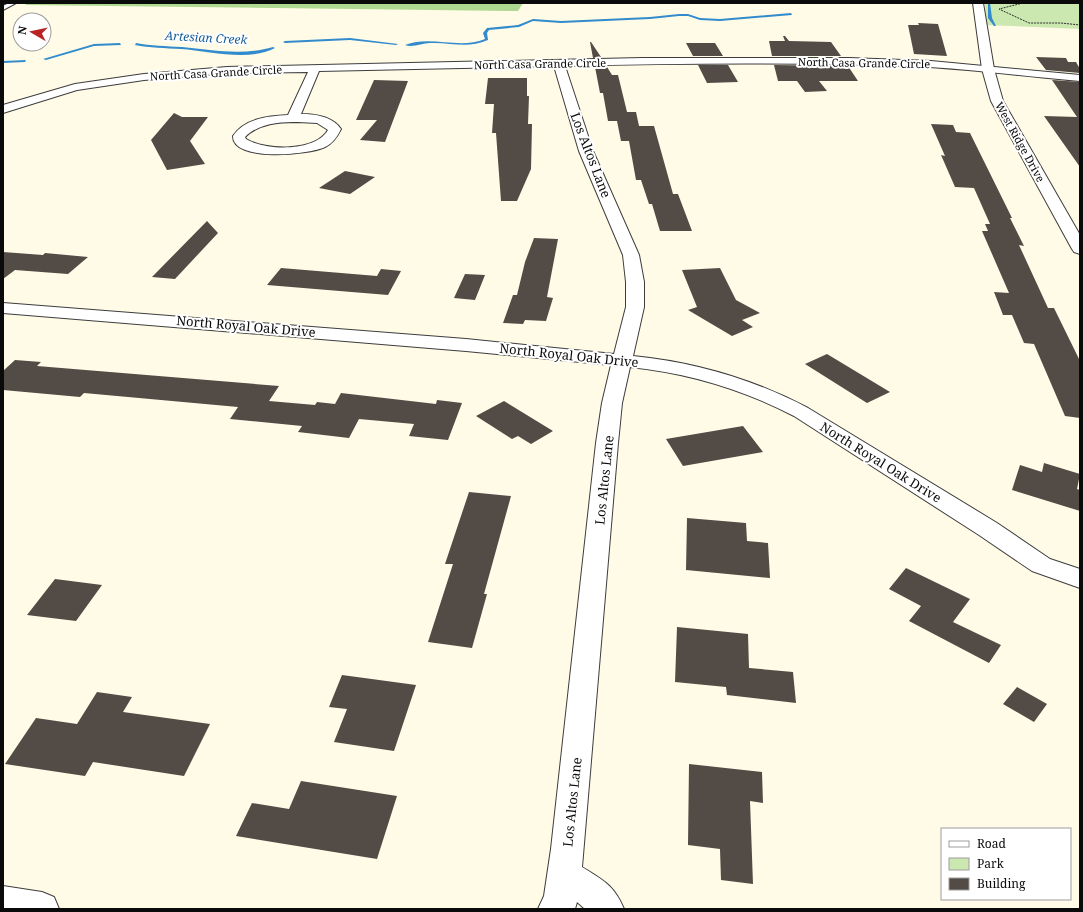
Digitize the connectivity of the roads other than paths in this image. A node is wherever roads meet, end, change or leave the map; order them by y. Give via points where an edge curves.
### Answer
1 (13, 3) edge
2 (978, 3) edge
3 (3, 8) edge
4 (559, 64) junction
5 (315, 68) junction
6 (988, 69) junction
7 (1080, 78) edge
8 (3, 109) edge
9 (293, 118) junction
10 (1080, 249) edge
11 (3, 308) edge
12 (622, 360) junction
13 (1080, 579) edge
14 (564, 875) junction
15 (3, 903) edge
16 (42, 909) edge
17 (555, 909) edge
18 (607, 909) edge

1 - 3 lane
2 - 6 street, West Ridge Drive
4 - 5 street, North Casa Grande Circle
4 - 6 street, North Casa Grande Circle via 642,61 849,61
4 - 12 street, Los Altos Lane via 586,151 631,255 635,307
5 - 8 street, North Casa Grande Circle via 227,70 121,80 75,87
5 - 9 street
6 - 7 street, North Casa Grande Circle
6 - 10 street, West Ridge Drive via 997,101
9 - 9 street via 321,120 335,129 333,135 315,146 283,152 254,149 244,146 239,141 239,136 252,125
11 - 12 street, North Royal Oak Drive via 204,322
12 - 13 street, North Royal Oak Drive via 686,369 738,384 774,398 801,412 1041,565
12 - 14 street, Los Altos Lane via 612,403 607,443
14 - 17 street, Los Altos Lane via 560,903
14 - 18 street via 595,894
15 - 16 street

